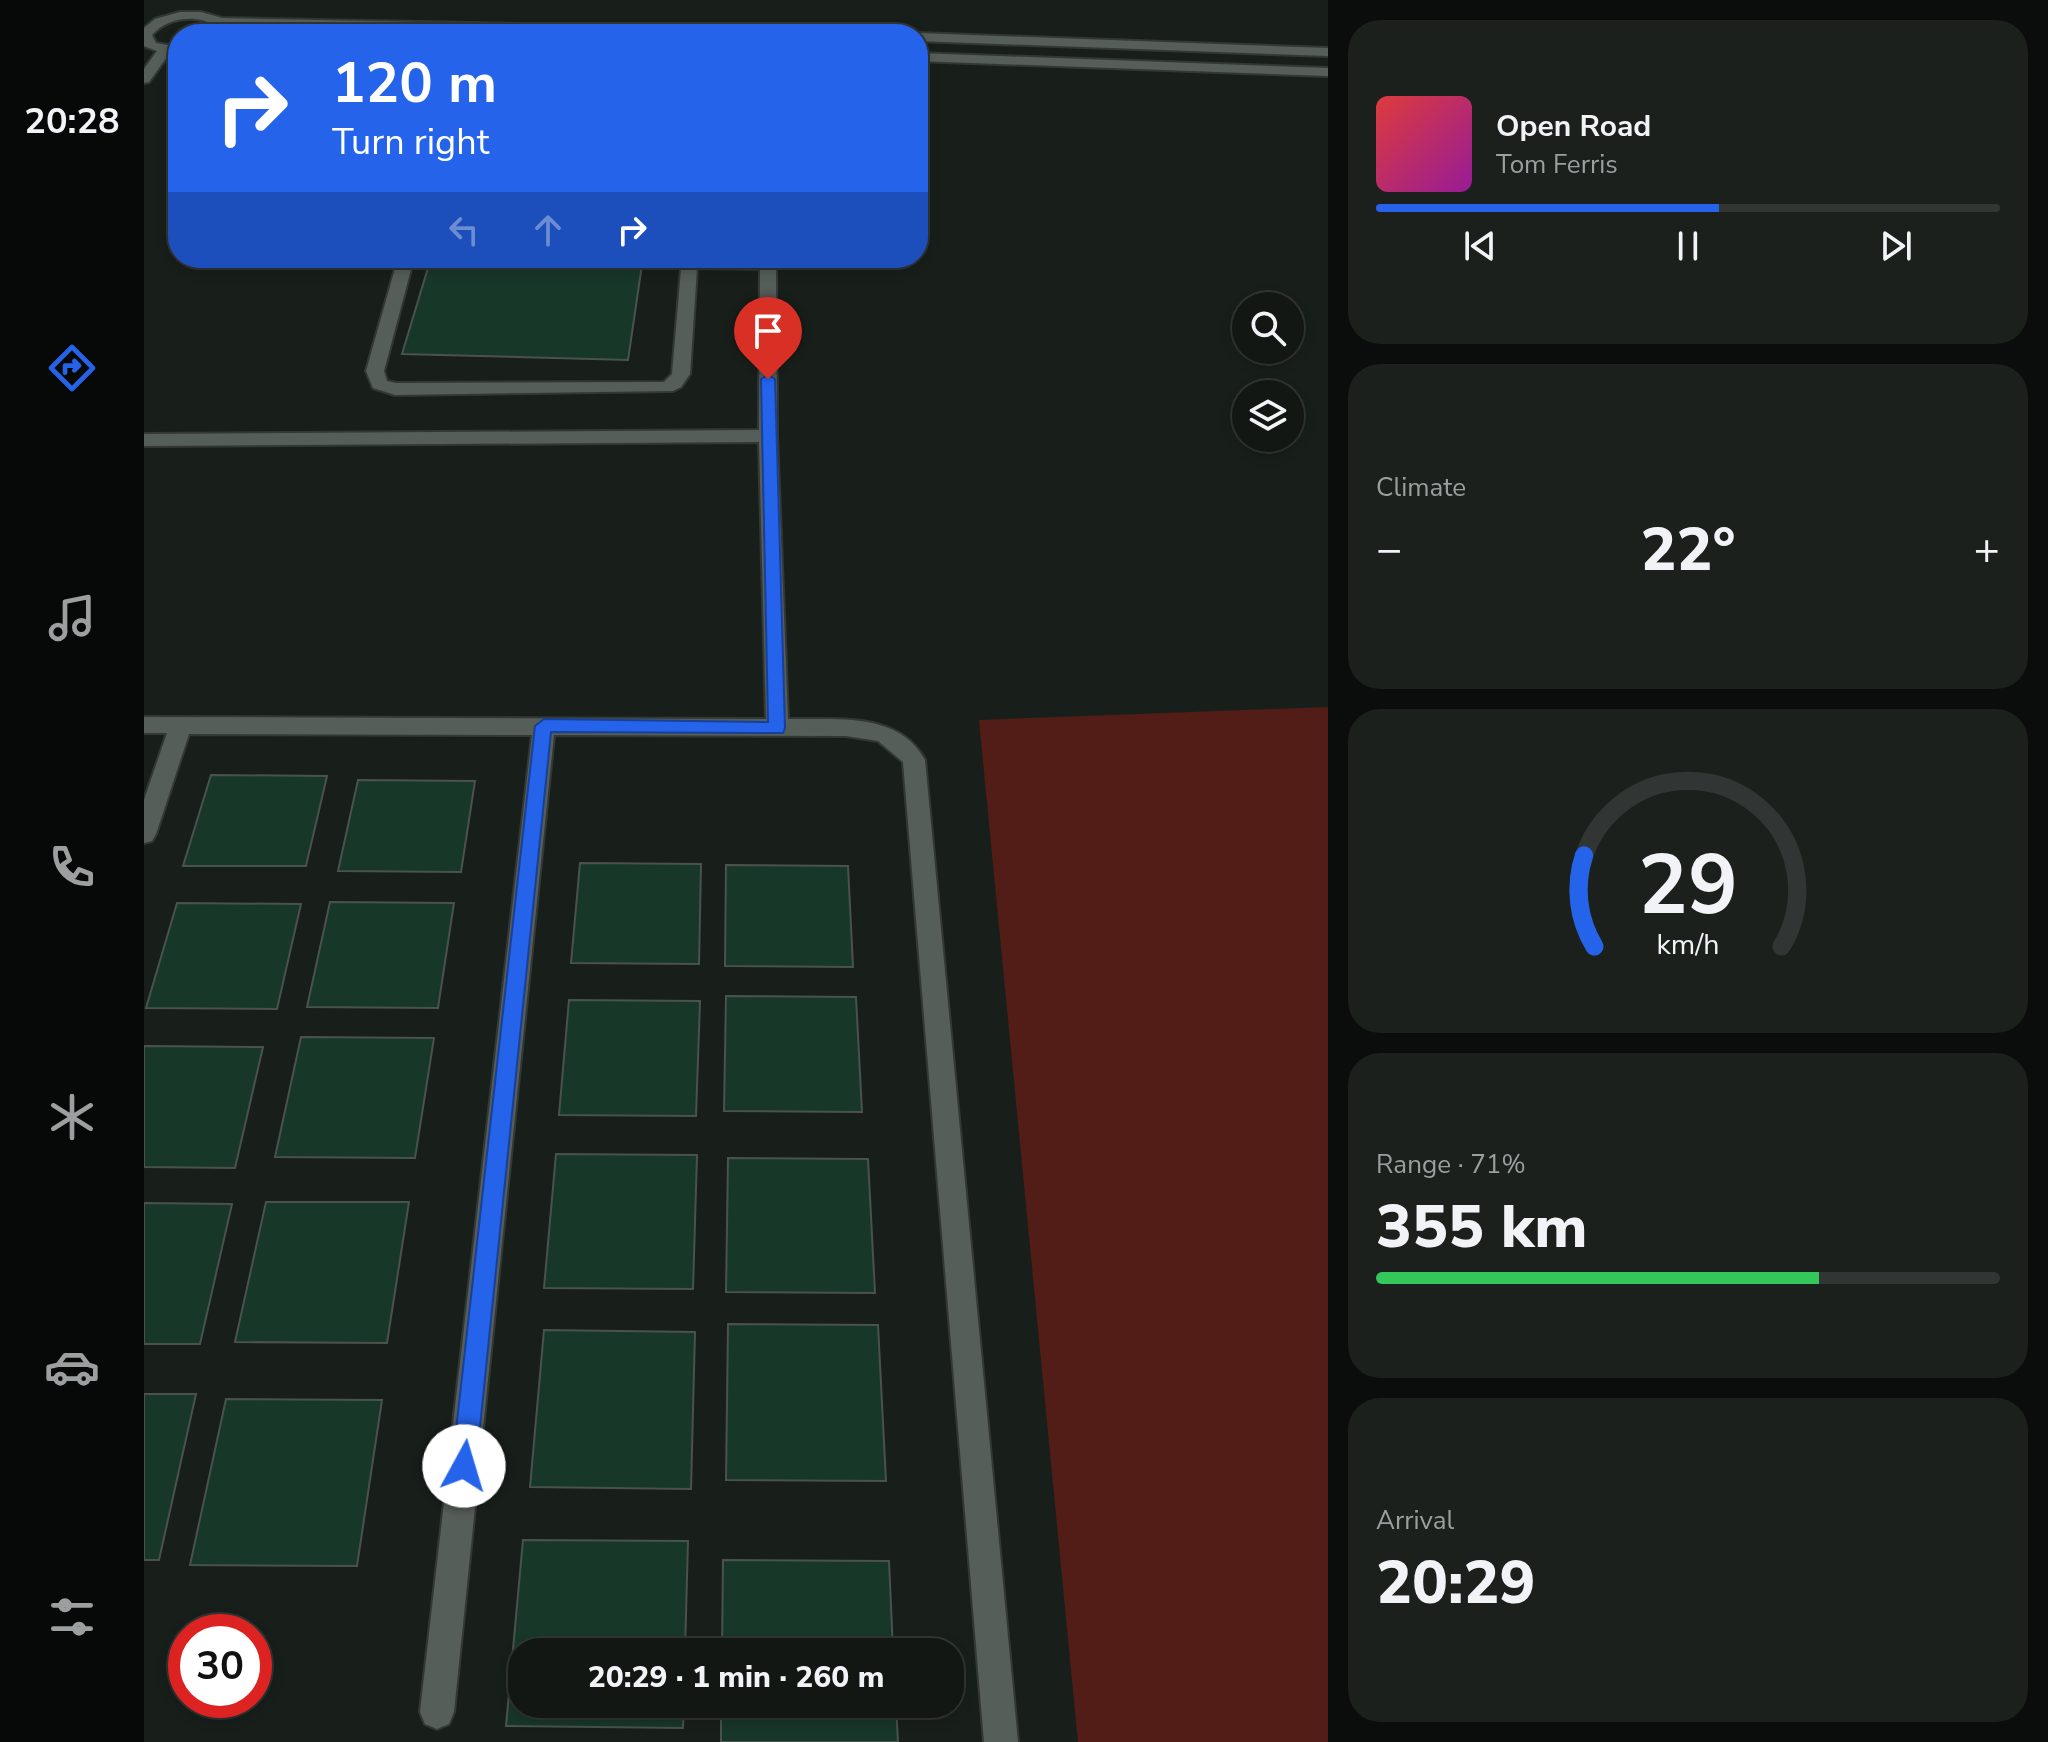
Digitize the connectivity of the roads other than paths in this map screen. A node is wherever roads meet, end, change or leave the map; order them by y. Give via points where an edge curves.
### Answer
1 (244, 22) edge
2 (215, 24) edge
3 (341, 24) edge
4 (144, 37) edge
5 (928, 37) edge
6 (168, 49) edge
7 (1328, 52) edge
8 (168, 54) edge
9 (928, 57) edge
10 (1328, 72) edge
11 (144, 79) edge
12 (403, 268) edge
13 (689, 268) edge
14 (768, 268) edge
15 (768, 436) junction
16 (144, 440) edge
17 (144, 725) edge
18 (181, 725) junction
19 (544, 726) junction
20 (777, 728) junction
21 (144, 834) edge
22 (437, 1712) dead end
23 (1001, 1742) edge

1 - 3 street
2 - 4 street via 202,16 177,17 155,24
4 - 6 street via 151,46
5 - 7 street
8 - 11 street
9 - 10 street
12 - 13 street via 375,371 379,384 395,389 667,387 681,374
14 - 15 street
15 - 16 street
15 - 20 street
17 - 18 street
18 - 19 street
18 - 21 street
19 - 20 street
19 - 22 street
20 - 23 street via 880,733 898,739 914,760

